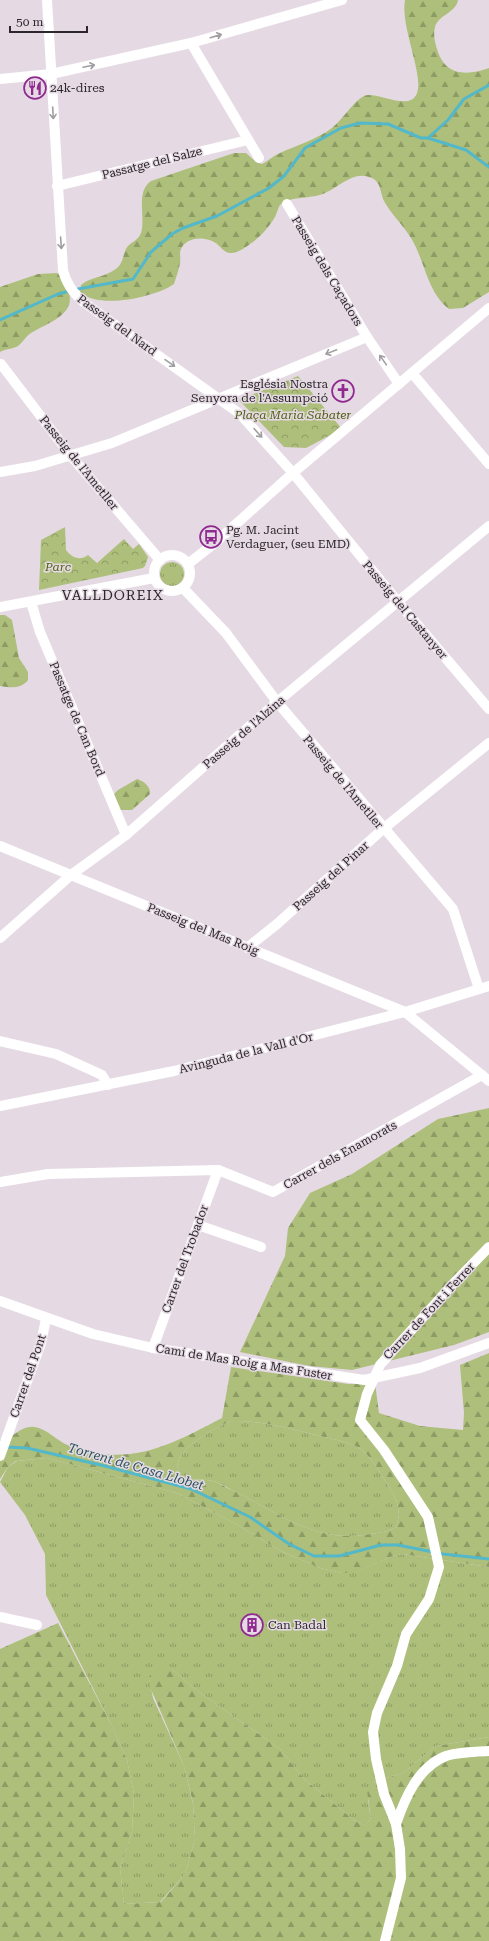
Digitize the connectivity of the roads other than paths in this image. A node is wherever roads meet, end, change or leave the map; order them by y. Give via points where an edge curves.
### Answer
1 (47, 0) edge
2 (342, 0) edge
3 (191, 43) junction
4 (51, 74) junction
5 (0, 79) edge
6 (248, 140) junction
7 (259, 158) dead end
8 (57, 186) junction
9 (287, 204) dead end
10 (489, 308) edge
11 (367, 337) junction
12 (1, 364) dead end
13 (412, 373) junction
14 (399, 384) junction
15 (219, 397) junction
16 (71, 456) junction
17 (489, 464) edge
18 (0, 472) edge
19 (293, 472) junction
20 (489, 526) edge
21 (160, 560) junction
22 (188, 564) junction
23 (154, 578) junction
24 (183, 588) junction
25 (31, 602) junction
26 (398, 602) junction
27 (0, 607) edge
28 (277, 702) junction
29 (489, 709) edge
30 (489, 743) edge
31 (383, 829) junction
32 (126, 835) junction
33 (0, 846) edge
34 (71, 876) junction
35 (0, 938) edge
36 (247, 948) junction
37 (489, 986) edge
38 (478, 989) junction
39 (405, 1012) junction
40 (0, 1041) edge
41 (485, 1078) edge
42 (108, 1085) junction
43 (0, 1106) edge
44 (218, 1170) junction
45 (0, 1182) edge
46 (198, 1225) junction
47 (261, 1247) dead end
48 (489, 1247) edge
49 (0, 1302) edge
50 (46, 1319) junction
51 (489, 1343) edge
52 (153, 1348) junction
53 (373, 1378) junction
54 (1, 1454) edge
55 (0, 1617) edge
56 (37, 1626) dead end
57 (489, 1751) edge
58 (396, 1824) junction
59 (385, 1941) edge

1 - 4 street, Passeig del Nard
3 -> 2 street
4 -> 3 street
3 - 6 street
4 - 5 street
4 -> 8 street, Passeig del Nard
6 - 7 street
6 - 8 street, Passatge del Salze
8 -> 15 street, Passeig del Nard via 63,270 72,292
9 - 11 street, Passeig dels Caçadors
10 - 13 street
14 -> 11 street, Passeig dels Caçadors
11 -> 15 street
12 - 16 street, Passeig de l'Ametller
13 - 14 street
13 - 17 street
14 - 19 street
15 - 16 street via 112,443
15 -> 19 street, Passeig del Nard via 240,414
16 - 18 street
16 - 21 street, Passeig de l'Ametller
19 - 22 street
19 - 26 street, Passeig del Castanyer
20 - 26 street, Passeig de l'Alzina
21 - 22 street via 175,555
21 - 23 street via 154,568
22 - 24 street via 190,575 187,585
23 - 24 street via 166,591 172,592
23 - 25 street
24 - 28 street, Passeig de l'Ametller via 226,633
25 - 27 street
25 - 32 street, Passatge de Can Bord via 40,632
26 - 28 street, Passeig de l'Alzina
26 - 29 street, Passeig del Castanyer
28 - 31 street, Passeig de l'Ametller
28 - 32 street, Passeig de l'Alzina
30 - 31 street, Passeig del Pinar
31 - 36 street, Passeig del Pinar
31 - 38 street, Passeig de l'Ametller via 453,910
32 - 34 street, Passeig de l'Alzina
33 - 34 street, Passeig del Mas Roig
34 - 35 street, Passeig de l'Alzina
34 - 36 street, Passeig del Mas Roig
36 - 39 street, Passeig del Mas Roig
37 - 38 street, Avinguda de la Vall d'Or
38 - 39 street, Avinguda de la Vall d'Or
39 - 41 street
39 - 42 street, Avinguda de la Vall d'Or via 174,1071
40 - 42 street via 56,1054 102,1075
41 - 44 street, Carrer dels Enamorats via 274,1192
42 - 43 street, Avinguda de la Vall d'Or
44 - 45 street, Carrer dels Enamorats via 48,1174
44 - 46 street, Carrer del Trobador
46 - 47 street
46 - 52 street, Carrer del Trobador
48 - 53 street, Carrer de Font i Ferrer via 380,1365
49 - 50 street, Camí de Mas Roig a Mas Fuster
50 - 52 street, Camí de Mas Roig a Mas Fuster via 92,1334
50 - 54 street, Carrer del Pont via 41,1343
51 - 53 street, Camí de Mas Roig a Mas Fuster via 420,1368
52 - 53 street, Camí de Mas Roig a Mas Fuster via 364,1380
53 - 58 street, Carrer de Font i Ferrer via 360,1420 384,1450 428,1517 439,1568 429,1599 406,1634 397,1666 378,1713 374,1732 376,1759
55 - 56 street
57 - 58 street via 447,1756 434,1762 415,1782
58 - 59 street via 401,1878

